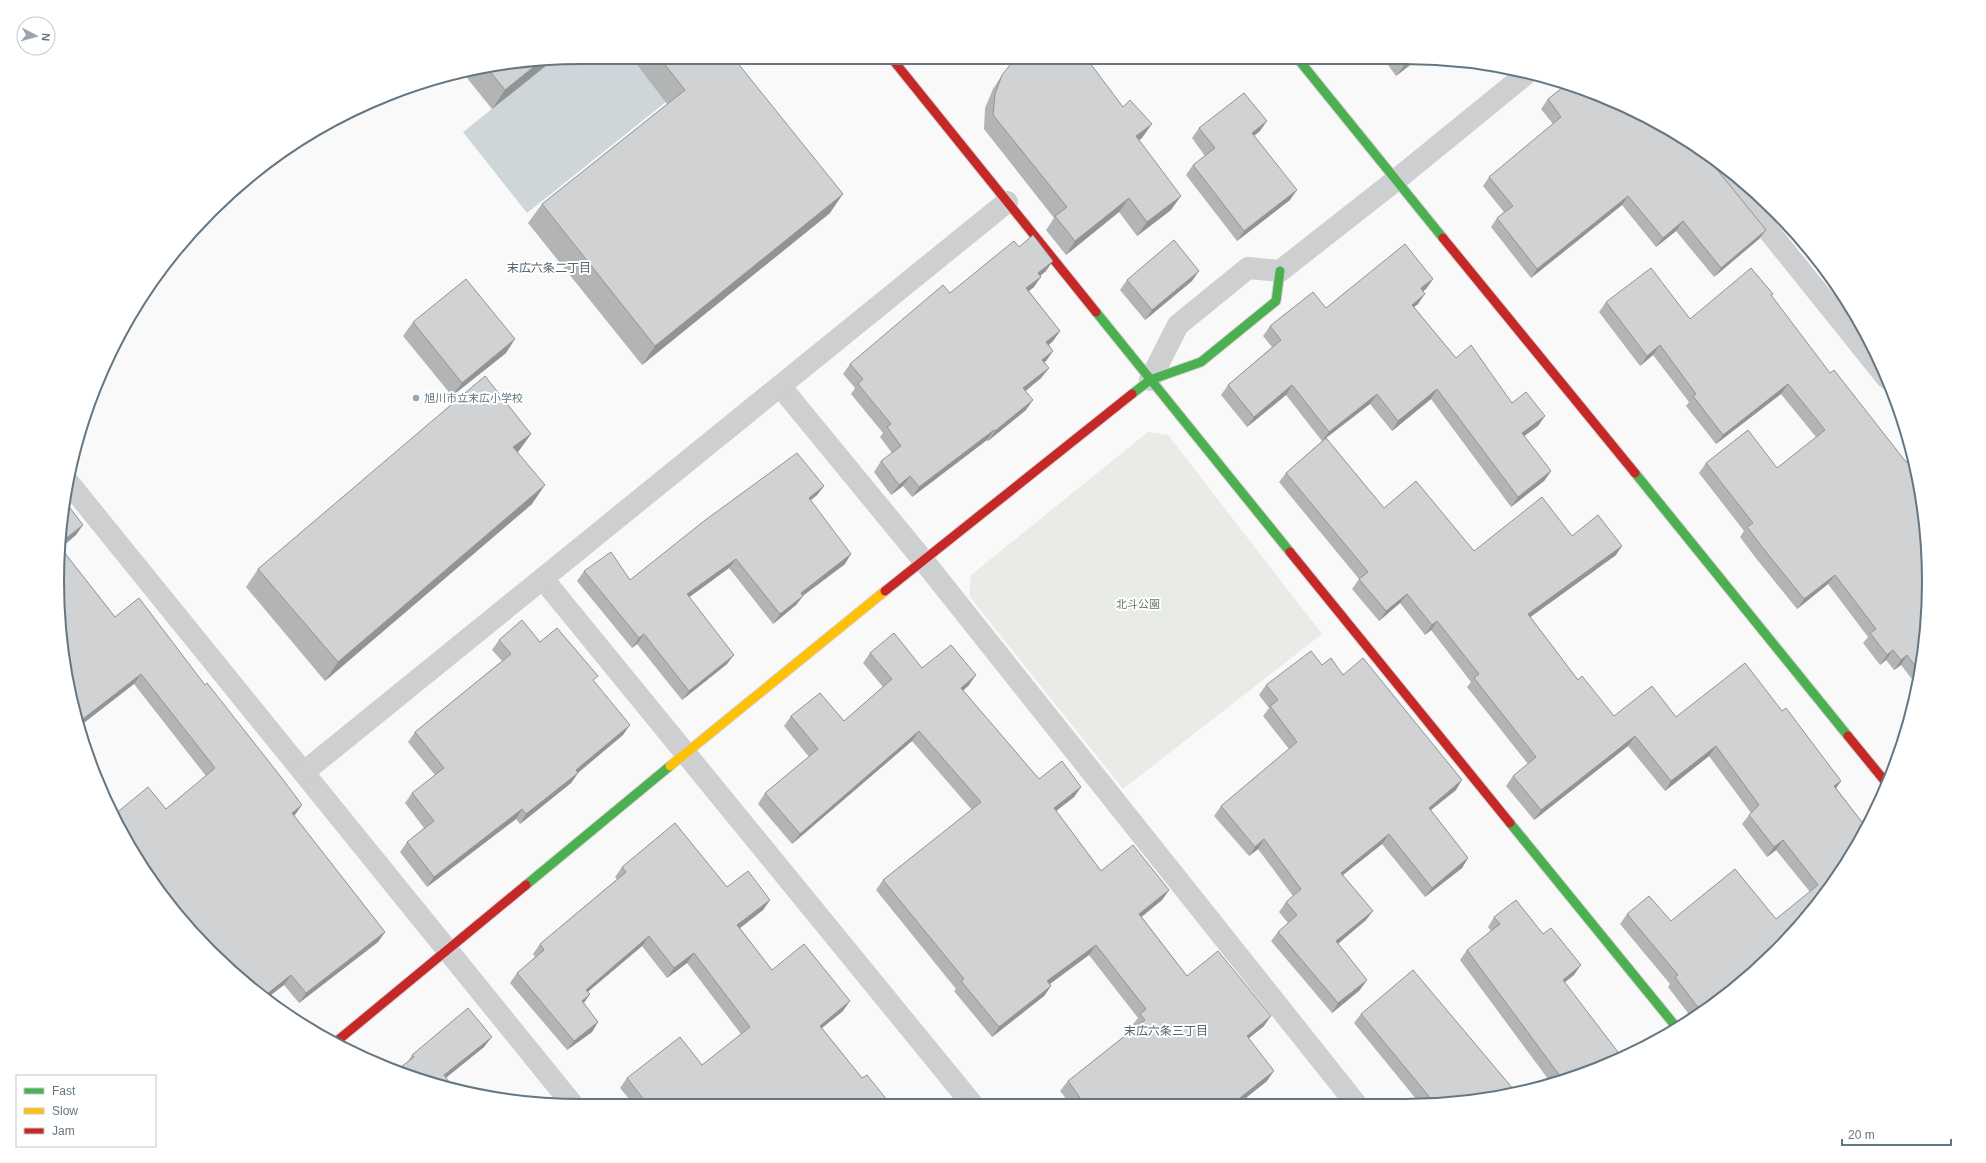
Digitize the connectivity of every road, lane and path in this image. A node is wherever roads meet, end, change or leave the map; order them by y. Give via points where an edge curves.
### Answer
1 (896, 64) edge
2 (1302, 64) edge
3 (1521, 78) edge
4 (1722, 172) edge
5 (1396, 180) junction
6 (1007, 202) junction
7 (1280, 271) junction
8 (1871, 357) edge
9 (1150, 380) junction
10 (780, 386) junction
11 (73, 488) edge
12 (923, 560) junction
13 (543, 579) junction
14 (685, 753) junction
15 (304, 772) junction
16 (1884, 779) edge
17 (446, 949) junction
18 (1673, 1024) edge
19 (340, 1039) edge
20 (568, 1099) edge
21 (968, 1099) edge
22 (1352, 1099) edge

1 - 6 street
2 - 5 street
3 - 5 street
4 - 8 street
5 - 7 street
5 - 16 street
6 - 9 street
6 - 10 street
7 - 9 street via 1276,301 1201,362
7 - 9 street via 1248,268 1178,325
9 - 12 street
9 - 18 street
10 - 12 street
10 - 13 street
11 - 15 street
12 - 14 street
12 - 22 street
13 - 14 street
13 - 15 street
14 - 17 street
14 - 21 street
15 - 17 street
17 - 19 street
17 - 20 street

